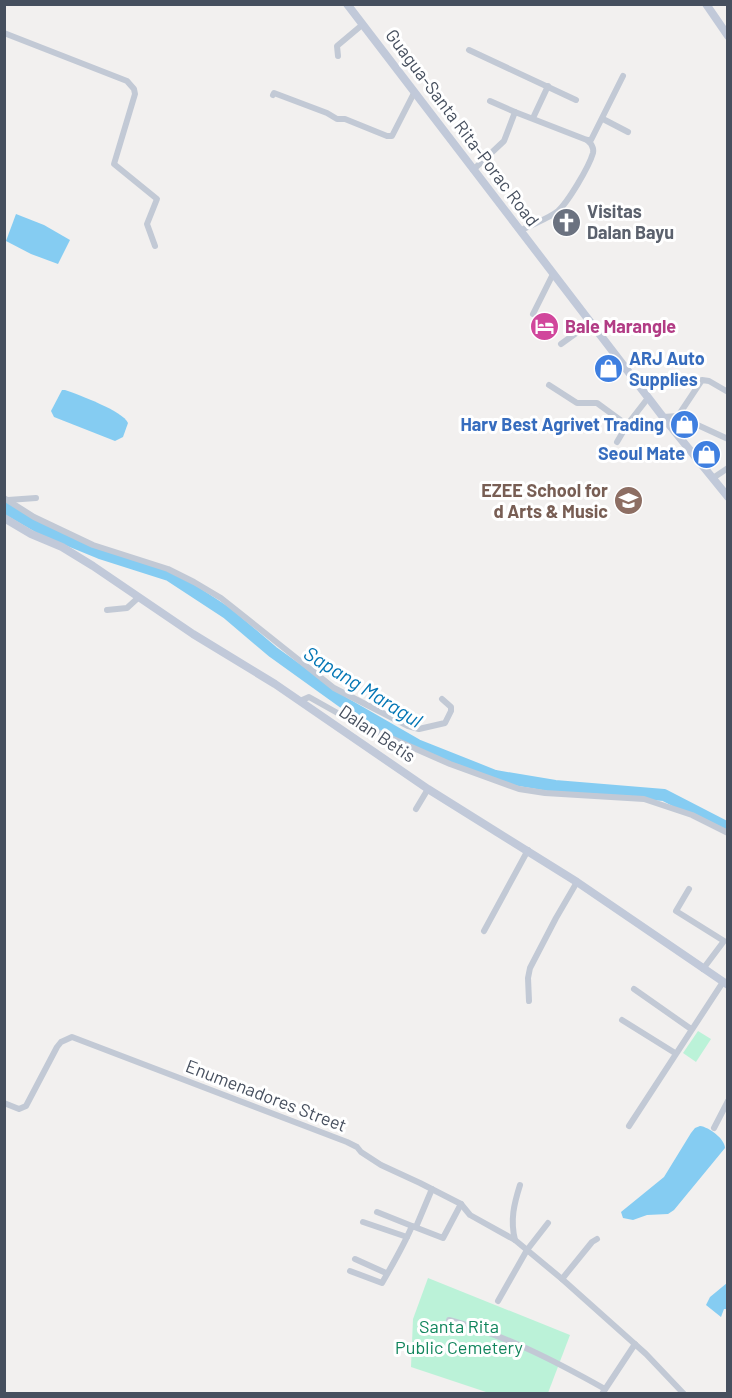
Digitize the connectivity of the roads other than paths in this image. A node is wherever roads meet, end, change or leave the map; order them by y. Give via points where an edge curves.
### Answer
1 (347, 4) edge
2 (706, 4) edge
3 (355, 9) edge
4 (362, 25) junction
5 (4, 33) edge
6 (728, 36) edge
7 (469, 50) dead end
8 (338, 56) dead end
9 (623, 76) dead end
10 (548, 86) junction
11 (414, 93) junction
12 (273, 95) dead end
13 (576, 100) dead end
14 (490, 101) dead end
15 (515, 112) junction
16 (533, 118) junction
17 (603, 118) junction
18 (628, 132) dead end
19 (587, 140) junction
20 (473, 170) junction
21 (520, 231) junction
22 (154, 246) dead end
23 (553, 274) junction
24 (533, 314) dead end
25 (590, 322) junction
26 (561, 344) dead end
27 (549, 385) dead end
28 (728, 392) edge
29 (648, 398) junction
30 (678, 416) junction
31 (663, 417) junction
32 (627, 425) junction
33 (728, 439) edge
34 (617, 442) dead end
35 (728, 468) edge
36 (713, 478) junction
37 (728, 497) edge
38 (36, 498) dead end
39 (6, 499) edge
40 (4, 518) edge
41 (139, 597) junction
42 (107, 610) dead end
43 (442, 699) dead end
44 (300, 701) junction
45 (428, 789) junction
46 (416, 809) dead end
47 (728, 833) edge
48 (528, 850) junction
49 (577, 882) junction
50 (689, 889) dead end
51 (484, 931) dead end
52 (726, 938) edge
53 (704, 969) junction
54 (725, 983) edge
55 (634, 989) dead end
56 (529, 1001) dead end
57 (622, 1020) dead end
58 (691, 1029) junction
59 (675, 1053) junction
60 (728, 1101) edge
61 (4, 1103) edge
62 (629, 1126) dead end
63 (714, 1128) dead end
64 (520, 1185) dead end
65 (432, 1189) junction
66 (461, 1204) junction
67 (377, 1212) dead end
68 (363, 1222) dead end
69 (548, 1223) dead end
70 (414, 1226) junction
71 (407, 1237) junction
72 (597, 1239) dead end
73 (515, 1240) junction
74 (527, 1250) junction
75 (355, 1259) dead end
76 (350, 1271) dead end
77 (386, 1273) junction
78 (562, 1279) junction
79 (498, 1300) dead end
80 (449, 1320) dead end
81 (635, 1344) junction
82 (604, 1391) edge
83 (684, 1394) edge

1 - 3 street, Guagua-Santa Rita-Porac Road
2 - 6 street
3 - 4 street, Guagua-Santa Rita-Porac Road
4 - 8 street via 338,46
4 - 11 street, Guagua-Santa Rita-Porac Road
5 - 22 street via 132,85 135,94 114,164 157,199 147,224
7 - 10 street
9 - 17 street
10 - 13 street
10 - 16 street
11 - 12 street via 392,136
11 - 20 street, Guagua-Santa Rita-Porac Road
14 - 15 street
15 - 16 street
15 - 20 street via 504,141
16 - 19 street
17 - 18 street
17 - 19 street via 594,137
19 - 21 street via 593,153 570,197 548,218
20 - 21 street, Guagua-Santa Rita-Porac Road
21 - 23 street, Guagua-Santa Rita-Porac Road
23 - 24 street
23 - 25 street, Guagua-Santa Rita-Porac Road
25 - 26 street
25 - 29 street, Guagua-Santa Rita-Porac Road
27 - 32 street via 577,403 597,403 607,408
28 - 30 street via 702,380
29 - 31 street, Guagua-Santa Rita-Porac Road
29 - 32 street
30 - 31 street
30 - 33 street
31 - 36 street, Guagua-Santa Rita-Porac Road
32 - 34 street
35 - 36 street
36 - 37 street, Guagua-Santa Rita-Porac Road
38 - 39 street
39 - 43 street via 93,545 168,569 194,582 221,598 334,688 408,726 419,729 445,723 451,707
40 - 41 street, Dalan Betis via 77,556
41 - 42 street via 127,609
41 - 44 street, Dalan Betis
44 - 45 street, Dalan Betis
44 - 47 street via 309,697 350,720 450,764 519,789 644,799 692,815
45 - 46 street
45 - 48 street, Dalan Betis
48 - 49 street, Dalan Betis
48 - 51 street
49 - 53 street, Dalan Betis
49 - 56 street via 530,968
50 - 52 street via 676,911
52 - 53 street
53 - 54 street, Dalan Betis
54 - 58 street
55 - 58 street
57 - 59 street
58 - 59 street
59 - 62 street
60 - 63 street
61 - 65 street, Enumenadores Street via 19,1109 26,1106 61,1042 72,1037 357,1147 381,1166
64 - 73 street via 512,1212
65 - 66 street, Enumenadores Street
65 - 70 street
66 - 70 street via 444,1237
66 - 73 street, Enumenadores Street via 471,1215
67 - 70 street
68 - 71 street
69 - 74 street
70 - 71 street
71 - 77 street
72 - 78 street
73 - 74 street, Enumenadores Street
74 - 78 street, Enumenadores Street
74 - 79 street
75 - 77 street
76 - 77 street via 380,1283
78 - 81 street, Enumenadores Street
80 - 82 street via 524,1347
81 - 82 street
81 - 83 street, Enumenadores Street

